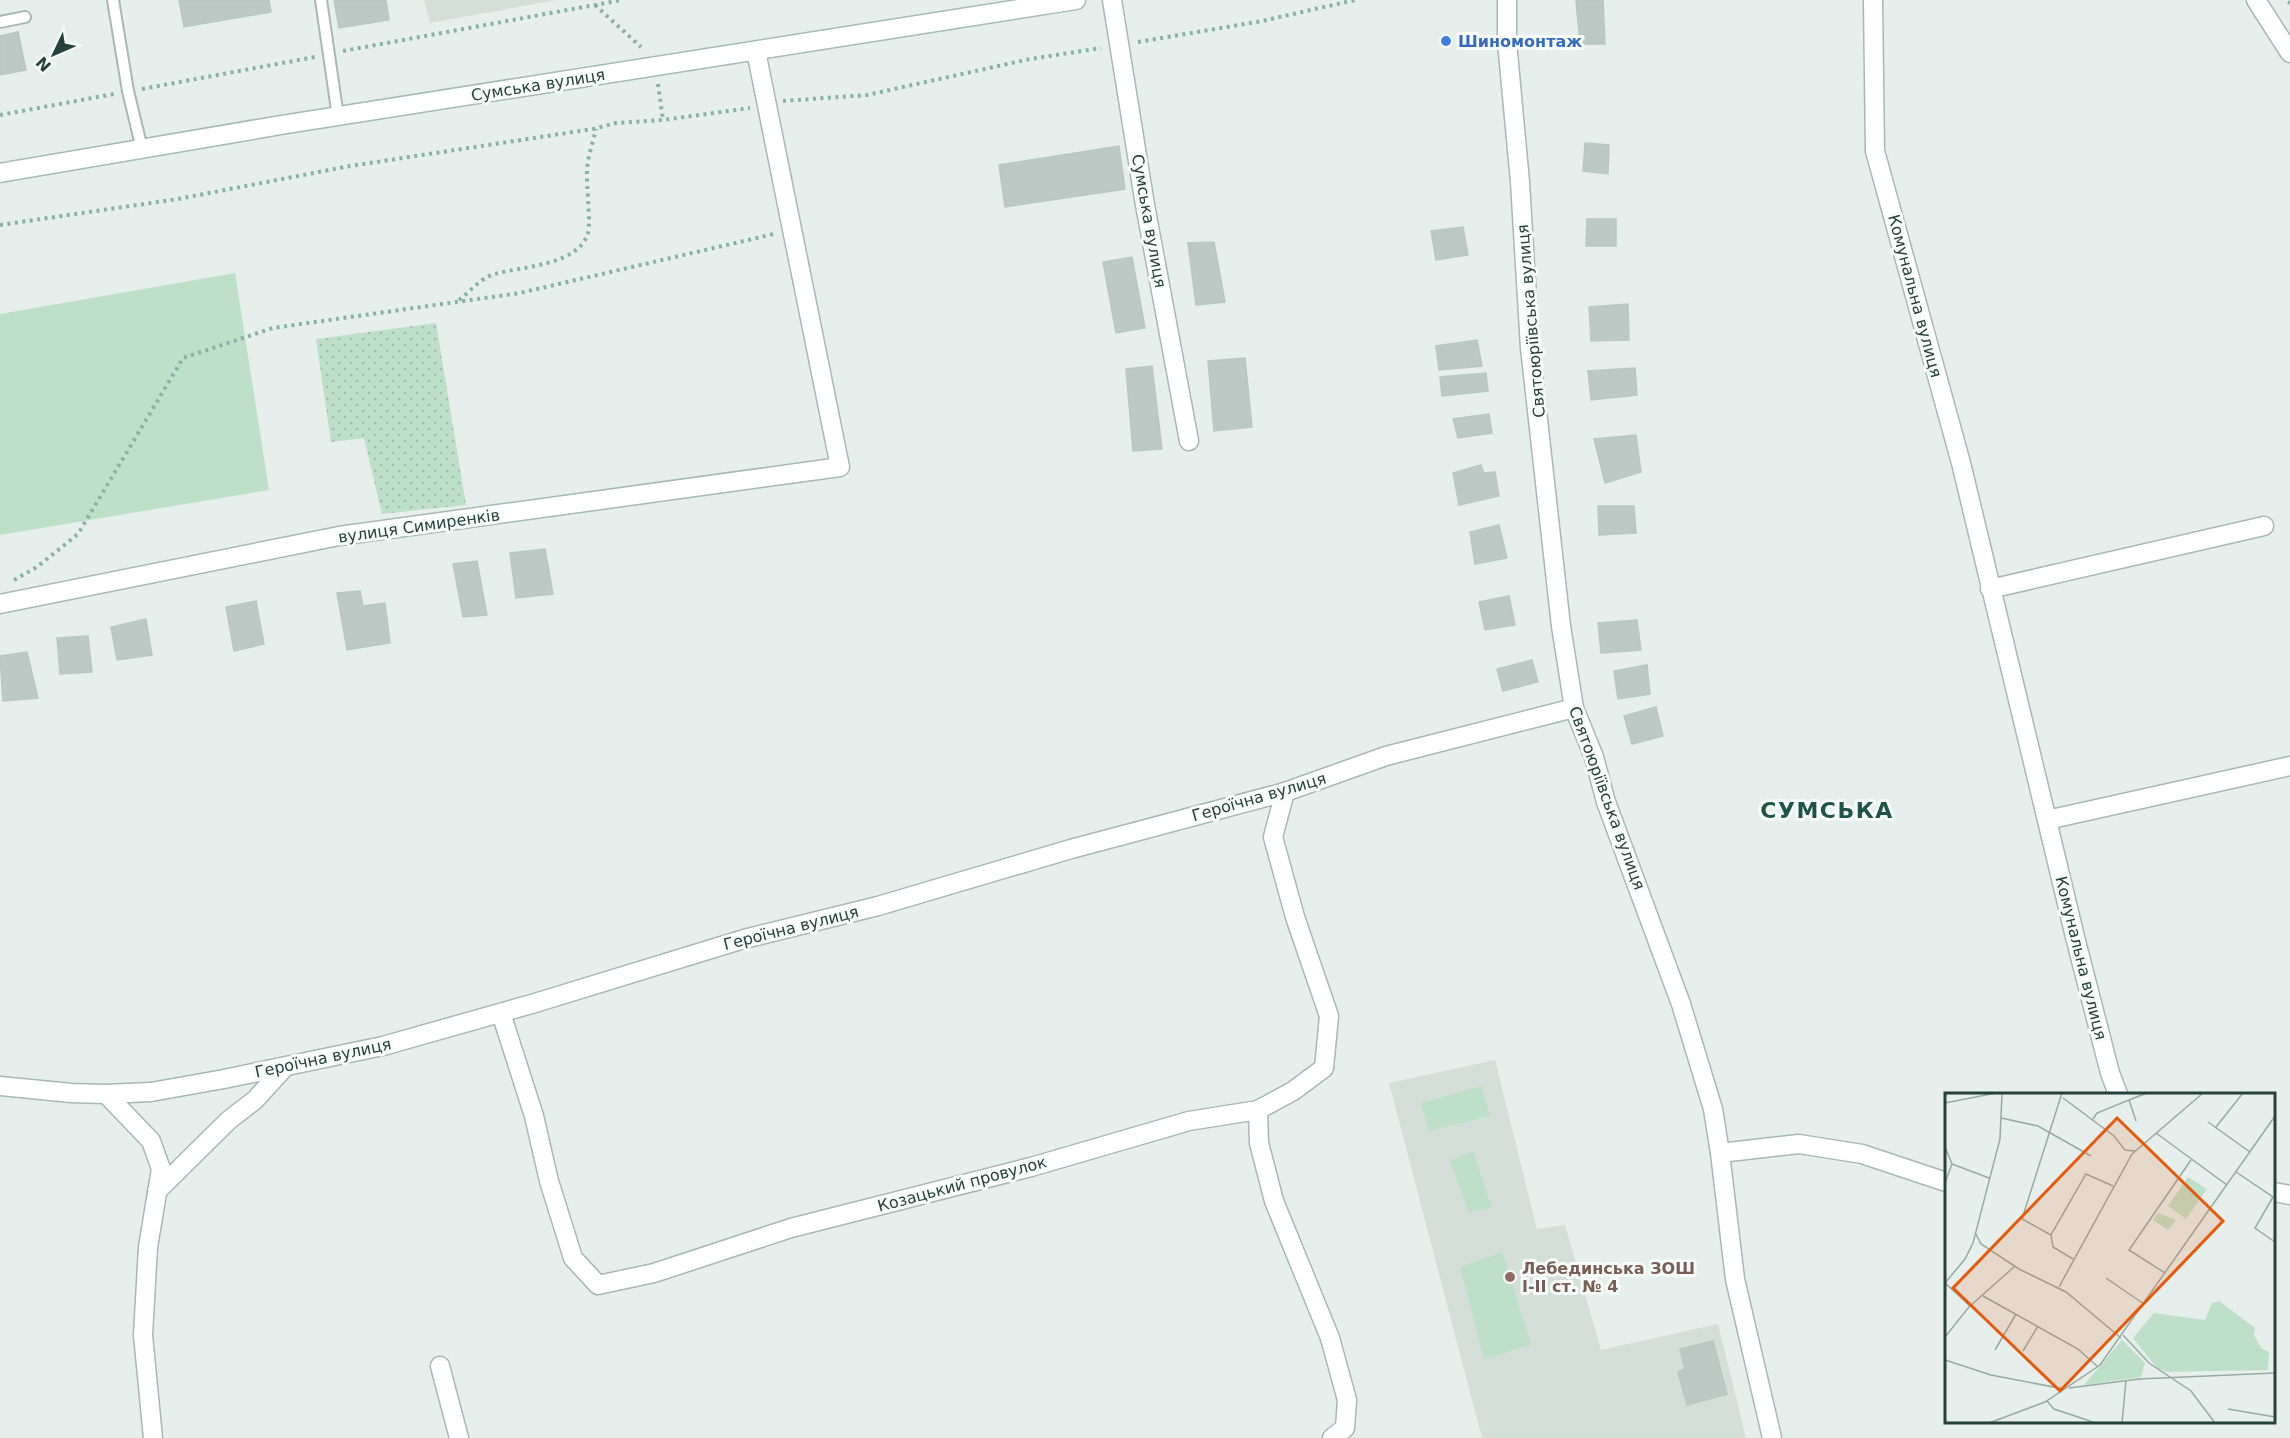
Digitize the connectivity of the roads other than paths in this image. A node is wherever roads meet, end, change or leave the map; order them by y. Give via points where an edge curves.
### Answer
1 (113, 0) edge
2 (321, 0) edge
3 (1076, 0) edge
4 (1112, 0) edge
5 (1507, 0) edge
6 (1873, 0) edge
7 (2256, 0) edge
8 (25, 17) dead end
9 (0, 22) edge
10 (756, 51) junction
11 (2290, 53) edge
12 (338, 117) junction
13 (142, 149) junction
14 (0, 173) edge
15 (1189, 441) dead end
16 (2264, 526) dead end
17 (1990, 589) junction
18 (0, 604) edge
19 (1574, 708) junction
20 (2290, 766) edge
21 (1285, 792) junction
22 (2047, 820) junction
23 (501, 1013) junction
24 (286, 1066) junction
25 (0, 1086) edge
26 (2117, 1093) edge
27 (105, 1094) junction
28 (1258, 1110) junction
29 (1720, 1153) junction
30 (1945, 1181) edge
31 (157, 1191) junction
32 (2275, 1192) edge
33 (2290, 1194) edge
34 (440, 1366) dead end
35 (153, 1438) edge
36 (459, 1438) edge
37 (1332, 1438) edge
38 (1772, 1438) edge

1 - 13 lane
2 - 12 lane
3 - 10 street, Сумська вулиця
4 - 15 street, Сумська вулиця
5 - 19 street, Святоюріївська вулиця via 1530,348
6 - 17 street, Комунальна вулиця via 1875,151
7 - 11 street
8 - 9 lane
10 - 12 street, Сумська вулиця
10 - 18 street, вулиця Симиренків via 840,467 339,536
12 - 13 street, Сумська вулиця
13 - 14 street, Сумська вулиця
16 - 17 street
17 - 22 street, Комунальна вулиця
19 - 21 street, Героїчна вулиця via 1386,756
19 - 29 street, Святоюріївська вулиця via 1682,1004 1713,1109
20 - 22 street
21 - 23 street, Героїчна вулиця via 878,906 744,939
21 - 28 street, Козацький провулок via 1273,837 1294,918 1329,1016 1324,1068
22 - 26 street, Комунальна вулиця
23 - 24 street, Героїчна вулиця via 383,1046
23 - 28 street, Козацький провулок via 573,1258 598,1285 654,1273 791,1228 1030,1167 1189,1121
24 - 27 street, Героїчна вулиця via 151,1092
24 - 31 street
25 - 27 street, Героїчна вулиця
27 - 31 street via 150,1141 160,1169
28 - 37 street via 1259,1143 1274,1201 1330,1338 1347,1400 1345,1428
29 - 30 street via 1799,1144 1863,1154
29 - 38 street, Святоюріївська вулиця via 1735,1279
31 - 35 street via 148,1247 143,1335
32 - 33 street
34 - 36 street

